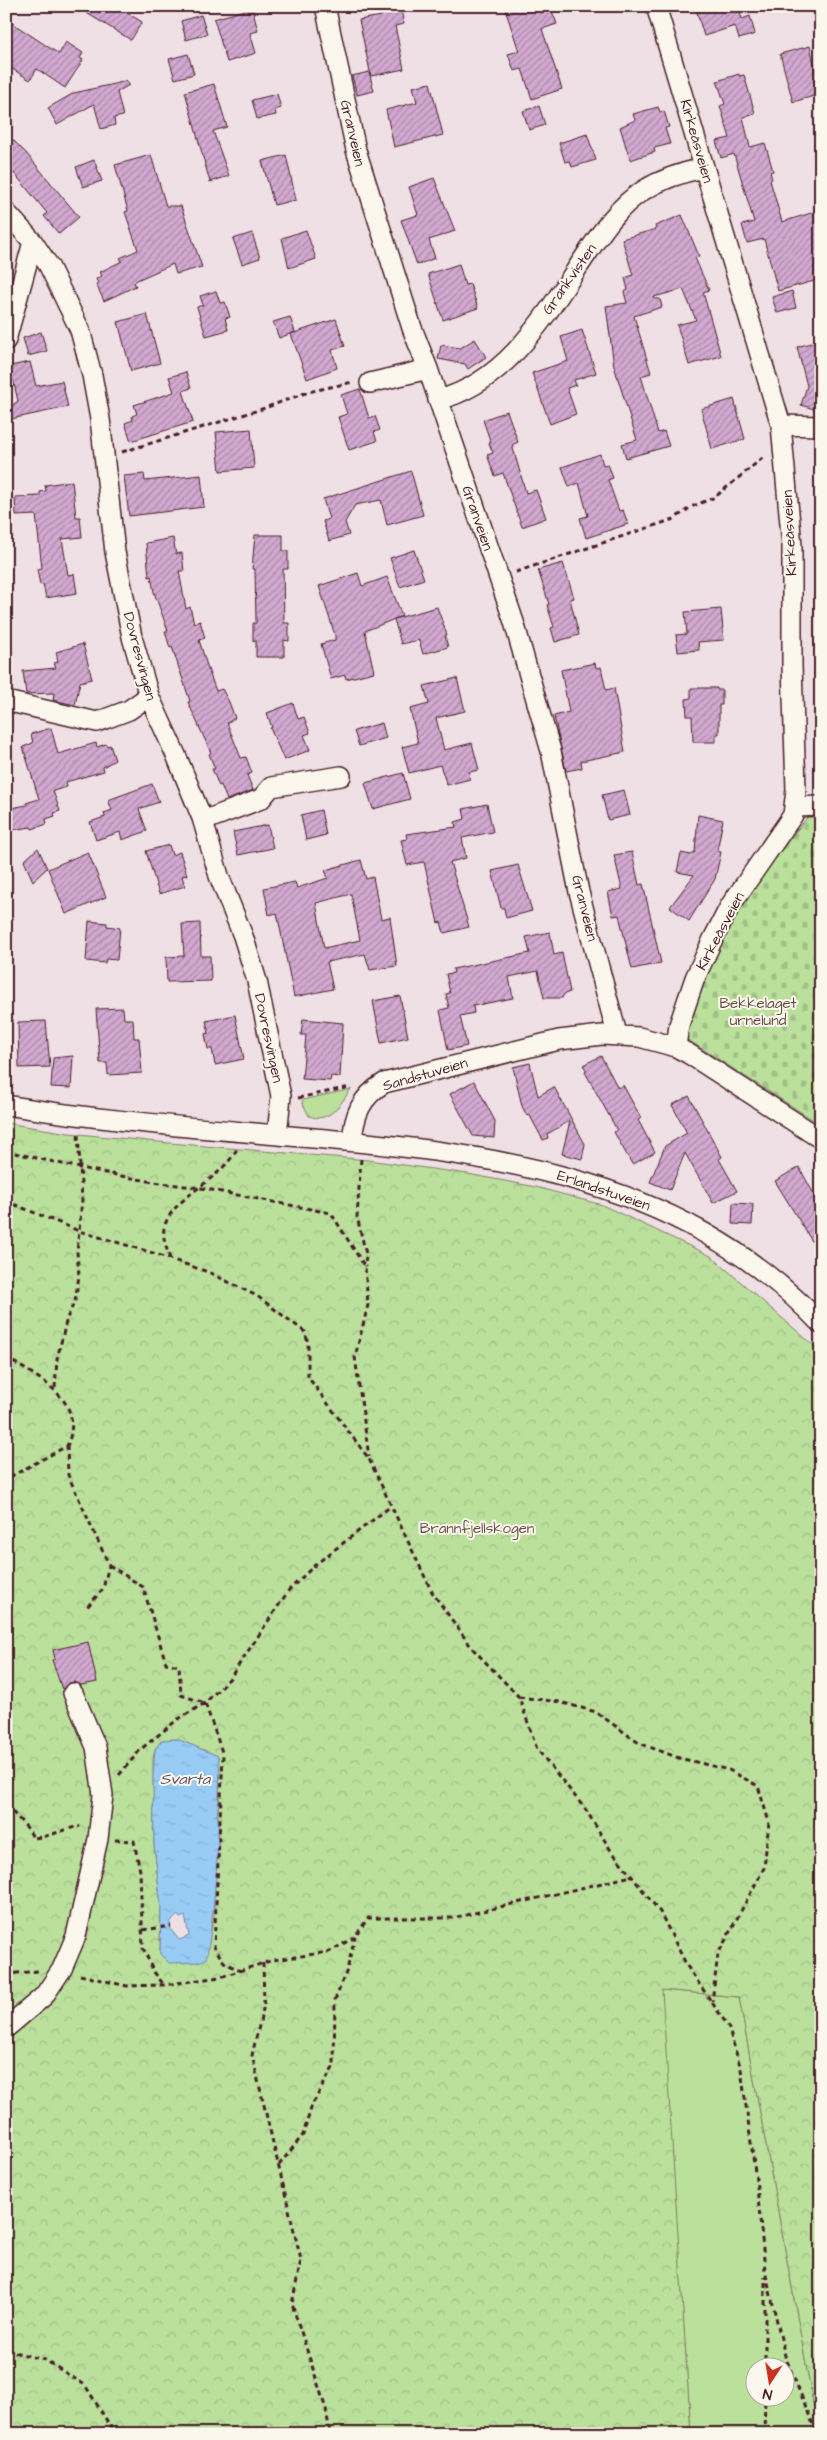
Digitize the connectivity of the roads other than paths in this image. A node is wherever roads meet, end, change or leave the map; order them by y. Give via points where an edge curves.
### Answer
1 (325, 6) edge
2 (656, 6) edge
3 (704, 168) junction
4 (6, 212) edge
5 (33, 242) junction
6 (6, 340) edge
7 (428, 368) junction
8 (370, 384) road end
9 (438, 400) junction
10 (821, 426) edge
11 (782, 434) junction
12 (149, 696) junction
13 (6, 701) edge
14 (341, 776) dead end
15 (821, 806) edge
16 (794, 807) junction
17 (203, 821) junction
18 (617, 1034) junction
19 (676, 1047) junction
20 (6, 1104) edge
21 (277, 1135) junction
22 (821, 1139) edge
23 (358, 1141) junction
24 (821, 1324) edge
25 (73, 1693) dead end
26 (6, 2028) edge

1 - 7 street, Granveien via 358,159
2 - 3 street, Kirkeåsveien
3 - 9 street, Grankvisten via 683,172 644,190 618,211 557,298 507,361 482,380 453,396
3 - 11 street, Kirkeåsveien
4 - 5 street, Dovresvingen
5 - 6 street
5 - 12 street, Dovresvingen via 60,284 80,330 92,375 115,552 132,637
7 - 8 street
7 - 9 street, Granveien
9 - 18 street, Granveien via 514,622 551,751 580,892
10 - 11 street
11 - 16 street, Kirkeåsveien via 792,546
12 - 13 street via 129,710 97,722
12 - 17 street, Dovresvingen via 156,727
14 - 17 street via 271,787 261,799
15 - 16 street
16 - 19 street, Kirkeåsveien via 793,815 730,906 713,939 695,978
17 - 21 street, Dovresvingen via 257,981 281,1096
18 - 19 street, Sandstuveien
18 - 23 street, Sandstuveien via 534,1045 394,1080 375,1088 358,1110 354,1122
19 - 22 street, Sandstuveien
20 - 21 street via 78,1116
21 - 23 street
23 - 24 street, Erlandstuveien via 456,1153 518,1165 578,1180 648,1205 695,1228 745,1259 789,1292
25 - 26 street via 96,1747 103,1795 98,1839 76,1936 62,1969 44,1996

